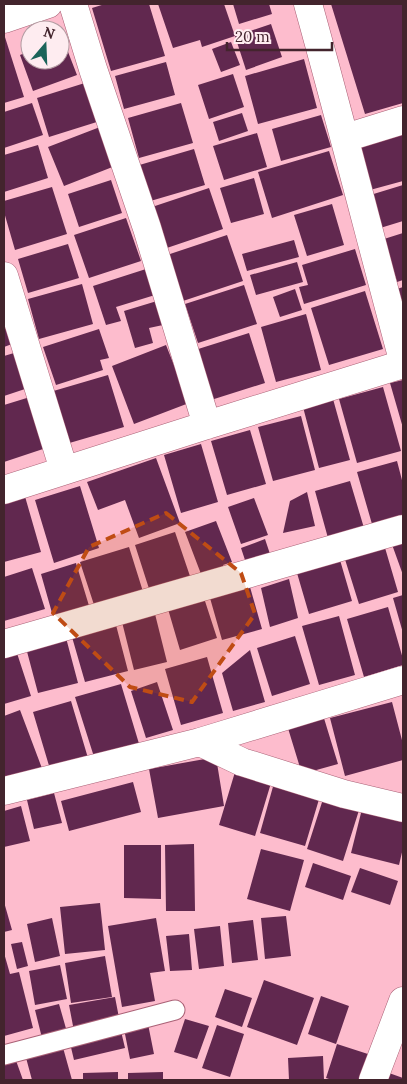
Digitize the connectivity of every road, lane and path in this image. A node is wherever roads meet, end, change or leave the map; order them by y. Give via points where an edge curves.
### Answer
1 (48, 4) edge
2 (73, 4) edge
3 (308, 4) edge
4 (4, 19) edge
5 (403, 120) edge
6 (345, 138) junction
7 (4, 276) edge
8 (403, 362) edge
9 (206, 425) junction
10 (64, 470) junction
11 (4, 490) edge
12 (403, 528) edge
13 (4, 644) edge
14 (403, 680) edge
15 (200, 742) junction
16 (4, 791) edge
17 (403, 808) edge
18 (403, 1001) edge
19 (175, 1010) dead end
20 (4, 1055) edge
21 (373, 1080) edge

1 - 4 street
2 - 9 street via 147,228
3 - 6 street
5 - 6 street
6 - 8 street
7 - 10 street
8 - 9 street
9 - 10 street
10 - 11 street
12 - 13 street
14 - 15 street
15 - 16 street
15 - 17 street via 242,762 344,794
18 - 21 street
19 - 20 lane

